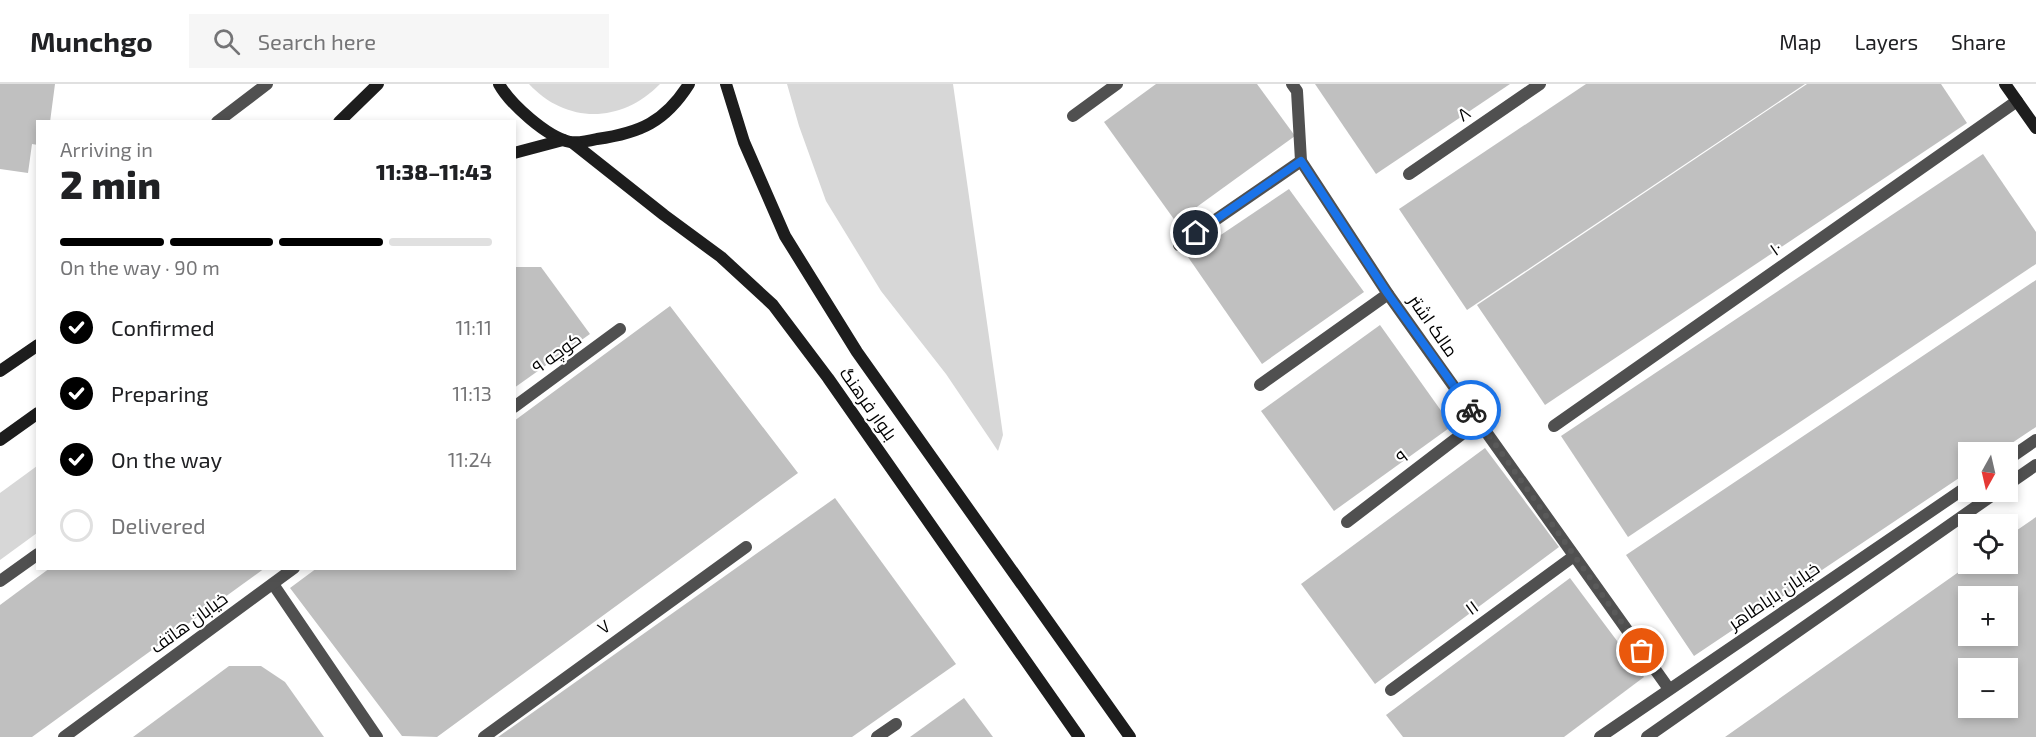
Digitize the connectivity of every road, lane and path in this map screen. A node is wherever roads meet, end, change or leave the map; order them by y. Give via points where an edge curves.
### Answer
1 (267, 84) edge
2 (378, 84) edge
3 (499, 84) edge
4 (688, 84) edge
5 (726, 84) edge
6 (1117, 84) edge
7 (1292, 84) edge
8 (1540, 84) edge
9 (2006, 84) edge
10 (2018, 101) junction
11 (1073, 116) dead end
12 (220, 120) edge
13 (341, 120) edge
14 (2036, 128) edge
15 (568, 141) junction
16 (516, 153) edge
17 (1301, 161) junction
18 (1409, 174) dead end
19 (1179, 245) dead end
20 (1388, 294) junction
21 (620, 329) dead end
22 (36, 346) edge
23 (0, 371) edge
24 (1260, 385) dead end
25 (516, 406) edge
26 (36, 414) edge
27 (1479, 421) junction
28 (1554, 426) dead end
29 (0, 440) edge
30 (2036, 440) edge
31 (2018, 452) edge
32 (2036, 465) edge
33 (2018, 477) edge
34 (1958, 493) edge
35 (1983, 502) edge
36 (1347, 522) dead end
37 (746, 547) dead end
38 (36, 555) edge
39 (1574, 556) junction
40 (291, 570) edge
41 (0, 581) edge
42 (273, 584) junction
43 (1669, 689) junction
44 (1390, 690) dead end
45 (896, 724) dead end
46 (64, 737) edge
47 (377, 737) edge
48 (484, 737) edge
49 (877, 737) edge
50 (1079, 737) edge
51 (1130, 737) edge
52 (1600, 737) edge
53 (1647, 737) edge

1 - 12 street
2 - 13 main road
3 - 15 main road, بلوار فرهنگ via 517,108
4 - 15 main road via 678,101 654,122 626,135
5 - 51 main road, بلوار فرهنگ via 744,142 784,236 857,352
6 - 11 street
7 - 17 street, مالک اشتر via 1297,91
8 - 18 street, ۸
9 - 10 main road
10 - 14 main road
10 - 28 street, ۱۰
15 - 16 main road
15 - 50 main road, بلوار فرهنگ via 721,257 774,305
17 - 19 street
17 - 20 street, مالک اشتر
20 - 24 street
20 - 27 street, مالک اشتر
21 - 25 street, کوچه ۹
22 - 23 main road
26 - 29 main road
27 - 36 street, ۹
27 - 39 street, مالک اشتر
30 - 31 street
32 - 33 street
34 - 43 street, خیابان باباطاهر
35 - 53 street
37 - 48 street, ۷
38 - 41 street
39 - 43 street, مالک اشتر
39 - 44 street, ۱۱
40 - 42 street
42 - 46 street, خیابان هاتف
42 - 47 street
43 - 52 street, خیابان باباطاهر
45 - 49 street

